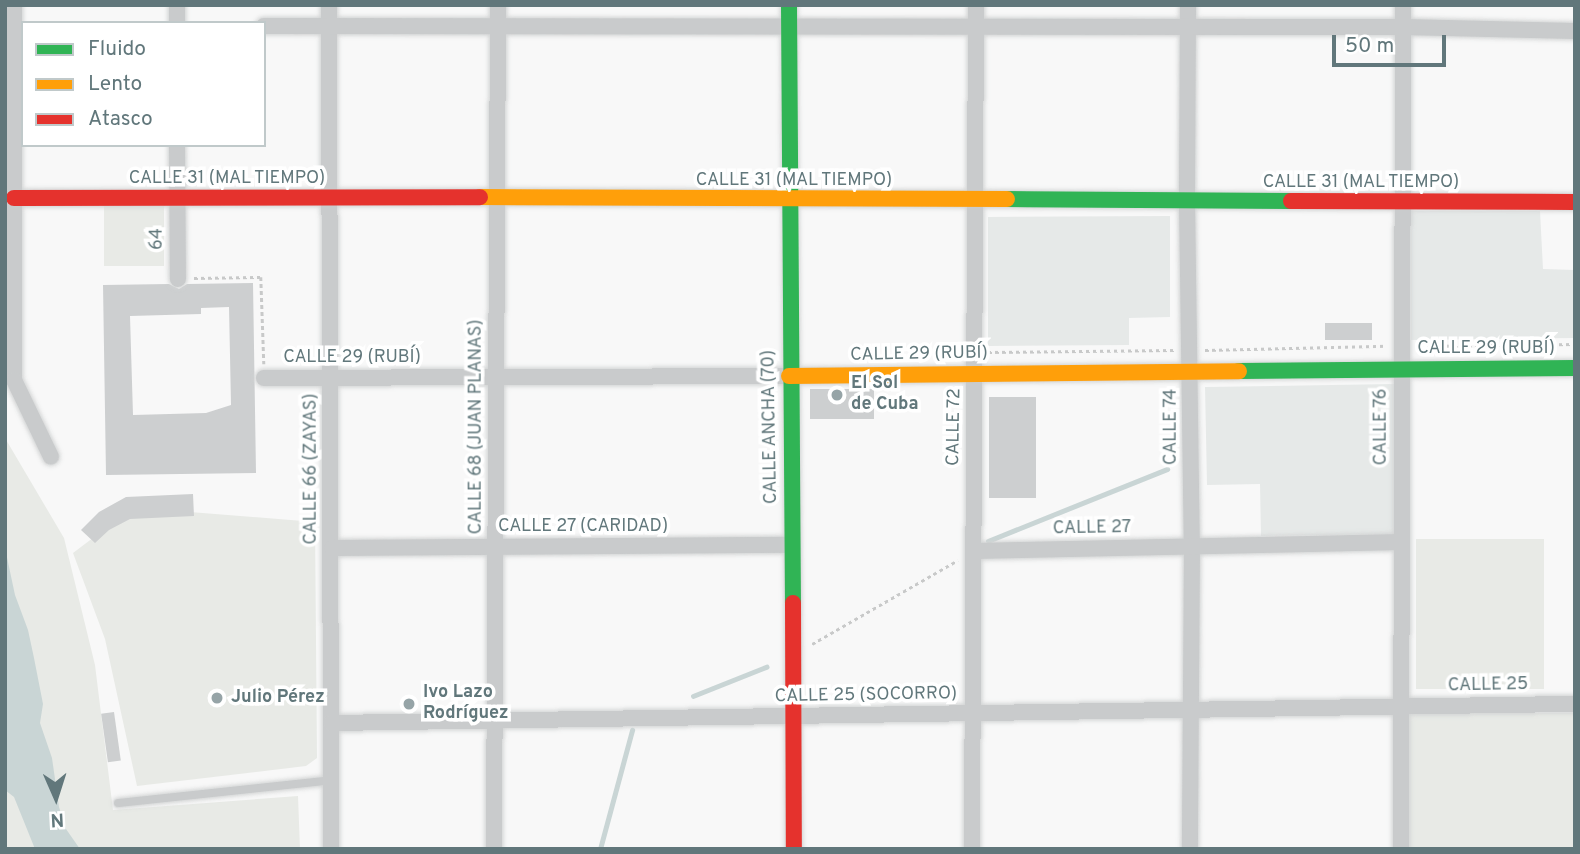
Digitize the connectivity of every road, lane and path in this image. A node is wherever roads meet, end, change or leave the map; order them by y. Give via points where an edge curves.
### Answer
1 (14, 5) edge
2 (329, 5) edge
3 (498, 5) edge
4 (789, 5) edge
5 (976, 5) edge
6 (1188, 5) edge
7 (1404, 5) edge
8 (14, 26) edge
9 (266, 26) edge
10 (328, 26) junction
11 (498, 26) junction
12 (790, 26) junction
13 (976, 26) junction
14 (1188, 27) junction
15 (1403, 27) junction
16 (1575, 31) edge
17 (177, 147) edge
18 (497, 197) junction
19 (14, 198) junction
20 (178, 198) junction
21 (330, 198) junction
22 (789, 201) junction
23 (975, 201) junction
24 (1187, 201) junction
25 (1402, 202) junction
26 (1575, 202) edge
27 (178, 279) joint
28 (1575, 344) edge
29 (1401, 346) junction
30 (1191, 350) junction
31 (974, 352) junction
32 (1575, 368) edge
33 (1401, 369) junction
34 (1191, 371) junction
35 (974, 373) junction
36 (789, 376) junction
37 (331, 377) junction
38 (497, 377) junction
39 (264, 378) joint
40 (51, 457) dead end
41 (1401, 542) junction
42 (791, 545) junction
43 (496, 547) junction
44 (1192, 547) junction
45 (332, 548) junction
46 (973, 551) junction
47 (809, 646) dead end
48 (1575, 704) edge
49 (1401, 707) junction
50 (1190, 710) junction
51 (973, 713) junction
52 (793, 716) junction
53 (495, 721) junction
54 (331, 723) junction
55 (332, 780) junction
56 (118, 803) dead end
57 (331, 849) edge
58 (494, 849) edge
59 (794, 849) edge
60 (972, 849) edge
61 (1189, 849) edge
62 (1401, 849) edge

1 - 8 street
2 - 10 street, CALLE 66 (ZAYAS)
3 - 11 street, CALLE 68 (JUAN PLANAS)
4 - 12 street, CALLE ANCHA (70)
5 - 13 street, CALLE 72
6 - 14 street, CALLE 74
7 - 15 street, CALLE 76
8 - 19 street
9 - 10 street
10 - 11 street
10 - 21 street, CALLE 66 (ZAYAS)
11 - 12 street
11 - 18 street, CALLE 68 (JUAN PLANAS)
12 - 13 street
12 - 22 street, CALLE ANCHA (70)
13 - 14 street
13 - 23 street, CALLE 72
14 - 15 street
14 - 24 street, CALLE 74
15 - 16 street
15 - 25 street, CALLE 76
17 - 20 street, 64
18 - 21 street, CALLE 31 (MAL TIEMPO)
18 - 22 street, CALLE 31 (MAL TIEMPO)
18 - 38 street, CALLE 68 (JUAN PLANAS)
19 - 20 street, CALLE 31 (MAL TIEMPO)
19 - 40 street via 14,380
20 - 21 street, CALLE 31 (MAL TIEMPO)
20 - 27 street, 64
21 - 37 street, CALLE 66 (ZAYAS)
22 - 23 street, CALLE 31 (MAL TIEMPO)
22 - 36 street, CALLE ANCHA (70)
23 - 24 street, CALLE 31 (MAL TIEMPO)
23 - 31 street, CALLE 72
24 - 25 street, CALLE 31 (MAL TIEMPO)
24 - 30 street, CALLE 74
25 - 26 street, CALLE 31 (MAL TIEMPO)
25 - 29 street, CALLE 76
27 - 39 path via 261,277
28 - 29 path
29 - 30 path
29 - 33 street, CALLE 76
30 - 31 path
30 - 34 street, CALLE 74
31 - 35 street, CALLE 72
32 - 33 street, CALLE 29 (RUBÍ)
33 - 34 street, CALLE 29 (RUBÍ)
33 - 41 street, CALLE 76
34 - 35 street, CALLE 29 (RUBÍ)
34 - 44 street, CALLE 74
35 - 36 street, CALLE 29 (RUBÍ)
35 - 46 street, CALLE 72
36 - 38 street, CALLE 29 (RUBÍ)
36 - 42 street, CALLE ANCHA (70)
37 - 38 street, CALLE 29 (RUBÍ)
37 - 39 street, CALLE 29 (RUBÍ)
37 - 45 street, CALLE 66 (ZAYAS)
38 - 43 street, CALLE 68 (JUAN PLANAS)
41 - 44 street, CALLE 27
41 - 49 street, CALLE 76
42 - 43 street, CALLE 27 (CARIDAD)
42 - 52 street, CALLE ANCHA (70)
43 - 45 street, CALLE 27 (CARIDAD)
43 - 53 street, CALLE 68 (JUAN PLANAS)
44 - 46 street, CALLE 27
44 - 50 street, CALLE 74
45 - 54 street, CALLE 66 (ZAYAS)
46 - 47 path
46 - 51 street, CALLE 72
48 - 49 street, CALLE 25
49 - 50 street, CALLE 25 (SOCORRO)
49 - 62 street, CALLE 76
50 - 51 street, CALLE 25 (SOCORRO)
50 - 61 street, CALLE 74
51 - 52 street, CALLE 25 (SOCORRO)
51 - 60 street, CALLE 72
52 - 53 street, CALLE 25 (SOCORRO)
52 - 59 street, CALLE ANCHA (70)
53 - 54 street, CALLE 25 (SOCORRO)
53 - 58 street, CALLE 68 (JUAN PLANAS)
54 - 55 street, CALLE 66 (ZAYAS)
55 - 56 lane
55 - 57 street, CALLE 66 (ZAYAS)

